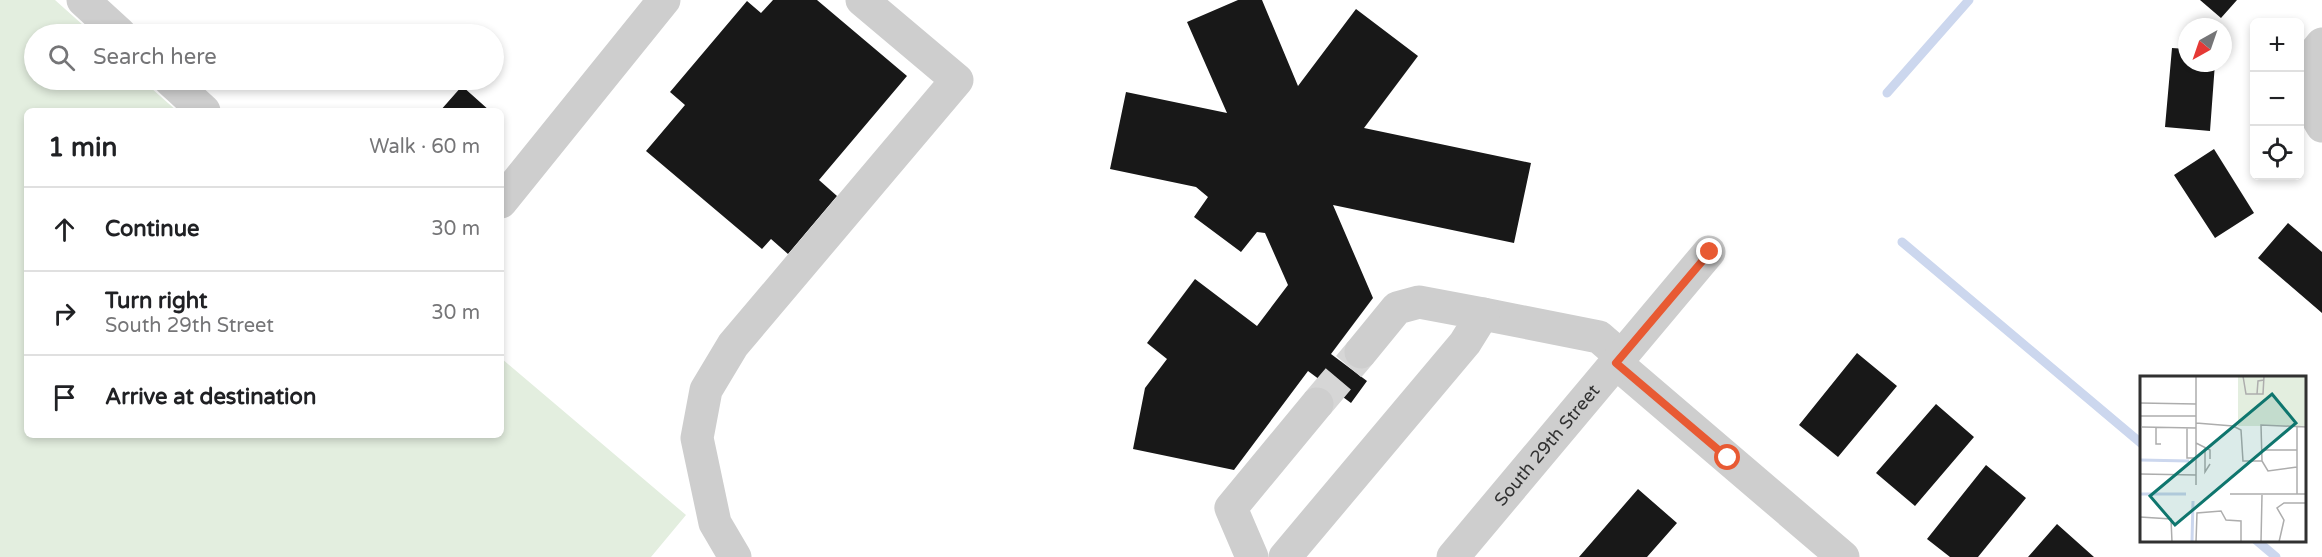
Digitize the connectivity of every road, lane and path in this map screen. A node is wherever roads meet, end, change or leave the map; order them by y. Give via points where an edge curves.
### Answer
1 (82, 0) edge
2 (862, 0) edge
3 (647, 6) edge
4 (109, 24) edge
5 (2322, 44) edge
6 (181, 90) edge
7 (201, 108) edge
8 (2315, 114) edge
9 (504, 198) edge
10 (1710, 252) dead end
11 (1483, 314) junction
12 (1361, 352) tunnel mouth
13 (1619, 360) junction
14 (1317, 405) tunnel mouth
15 (1459, 555) edge
16 (735, 557) edge
17 (1252, 557) edge
18 (1285, 557) edge
19 (1844, 557) edge

1 - 4 street
2 - 16 street via 957,80 733,345 706,390 697,438 715,523
3 - 9 street
5 - 8 street via 2313,55
6 - 7 street
10 - 13 street, South 29th Street
11 - 12 street via 1419,303 1397,308
11 - 13 street via 1599,337
11 - 18 street via 1465,343
13 - 15 street, South 29th Street
13 - 19 street
14 - 17 street via 1231,508

